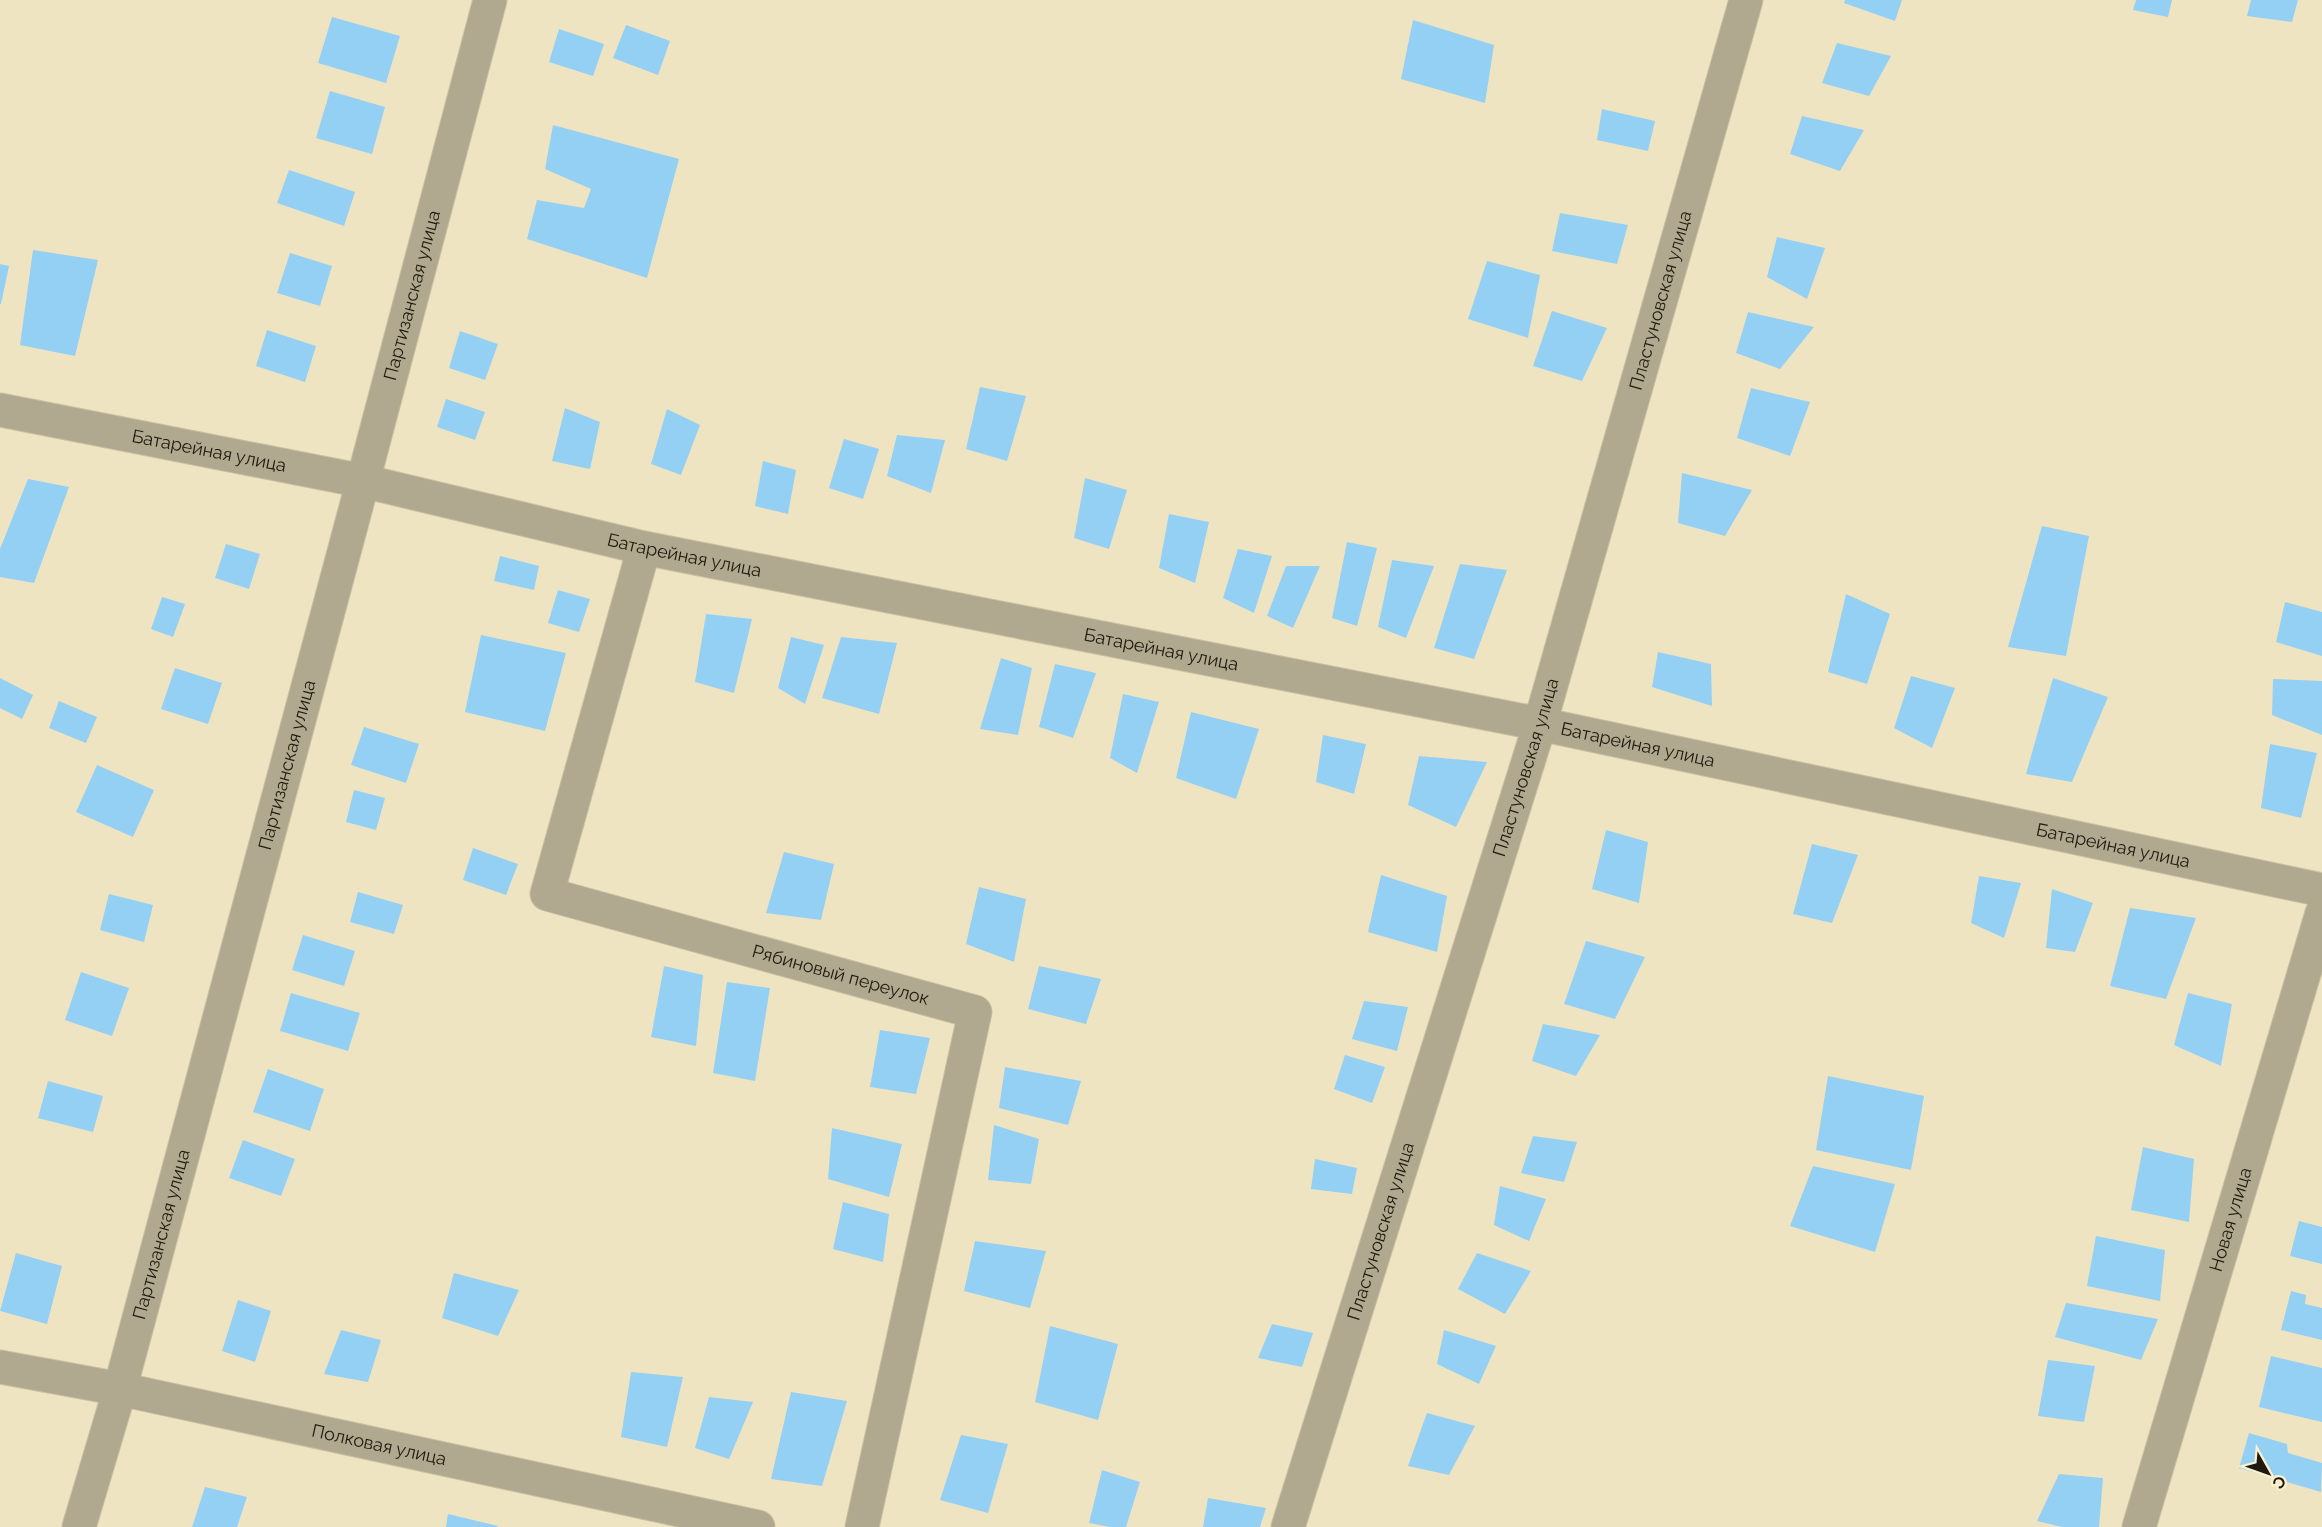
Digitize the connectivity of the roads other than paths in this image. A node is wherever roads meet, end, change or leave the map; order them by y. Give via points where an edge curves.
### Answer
1 (490, 0) edge
2 (1746, 0) edge
3 (0, 410) edge
4 (363, 481) junction
5 (644, 548) junction
6 (1540, 724) junction
7 (2322, 890) edge
8 (2322, 913) edge
9 (0, 1367) edge
10 (120, 1389) junction
11 (79, 1527) edge
12 (758, 1527) edge
13 (862, 1527) edge
14 (1288, 1527) edge
15 (2139, 1527) edge

1 - 4 street, Партизанская улица
2 - 6 street, Пластуновская улица
3 - 4 street, Батарейная улица
4 - 5 street, Батарейная улица
4 - 10 street, Партизанская улица
5 - 6 street, Батарейная улица
5 - 13 street, Рябиновый переулок via 547,894 975,1012
6 - 7 street, Батарейная улица
6 - 14 street, Пластуновская улица
8 - 15 street, Новая улица
9 - 10 street, Полковая улица
10 - 11 street, Партизанская улица
10 - 12 street, Полковая улица

